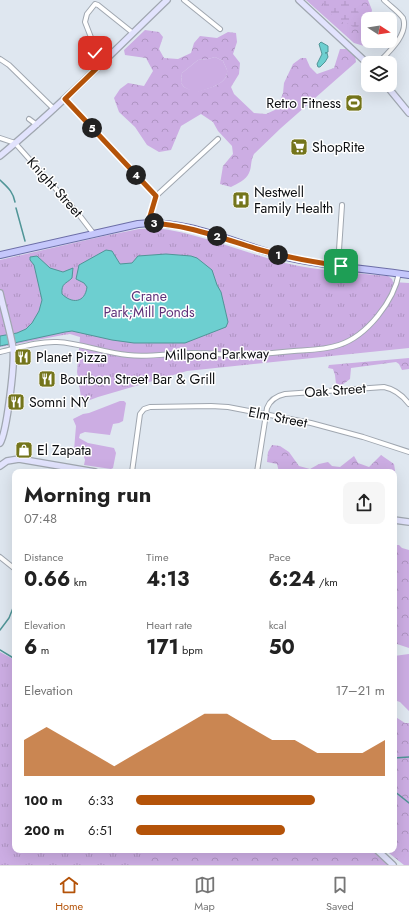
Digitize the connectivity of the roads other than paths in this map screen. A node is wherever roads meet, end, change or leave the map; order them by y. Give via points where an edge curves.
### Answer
1 (167, 0) edge
2 (184, 0) edge
3 (299, 0) edge
4 (384, 0) edge
5 (220, 30) dead end
6 (133, 33) junction
7 (385, 56) edge
8 (361, 58) edge
9 (0, 59) edge
10 (98, 67) junction
11 (392, 92) edge
12 (65, 99) junction
13 (54, 109) junction
14 (409, 113) edge
15 (29, 119) dead end
16 (37, 125) junction
17 (0, 138) edge
18 (218, 139) dead end
19 (15, 143) junction
20 (0, 156) edge
21 (156, 196) junction
22 (342, 205) dead end
23 (148, 223) junction
24 (93, 233) junction
25 (0, 255) edge
26 (338, 265) junction
27 (399, 273) junction
28 (409, 275) edge
29 (0, 293) edge
30 (12, 347) junction
31 (0, 352) edge
32 (409, 404) edge
33 (266, 414) junction
34 (0, 443) edge
35 (409, 452) edge
36 (0, 466) edge
37 (78, 469) edge
38 (132, 469) edge
39 (257, 469) edge
40 (397, 520) edge
41 (409, 522) edge
42 (0, 557) edge
43 (12, 567) edge
44 (380, 853) edge
45 (393, 865) edge

1 - 6 street
2 - 5 street
3 - 8 street
4 - 7 street via 403,17 407,30 404,37
6 - 10 street
6 - 10 street via 98,5 92,6 85,22
9 - 13 street
10 - 12 street
11 - 14 street
12 - 13 street
12 - 21 street
13 - 16 street
15 - 16 street
16 - 19 street
17 - 19 street
18 - 21 street
19 - 20 street
19 - 24 street, Knight Street
21 - 23 street
22 - 26 street
23 - 24 main road
23 - 26 main road via 190,228 282,256
24 - 25 main road
26 - 27 main road
27 - 28 main road
27 - 30 street, Millpond Parkway via 397,283 382,310 361,333 340,345 322,349 252,355 185,352 129,356 52,342
29 - 30 street
30 - 31 street, Millpond Parkway
30 - 34 street via 13,360
32 - 33 street, Oak Street via 394,390 384,387 285,394 277,396 269,403
33 - 35 street, Elm Street via 336,429
33 - 38 street, Elm Street via 222,406 150,407 143,410 140,418
33 - 39 street
36 - 37 street via 7,461 20,459
40 - 41 street
42 - 43 street
44 - 45 street

